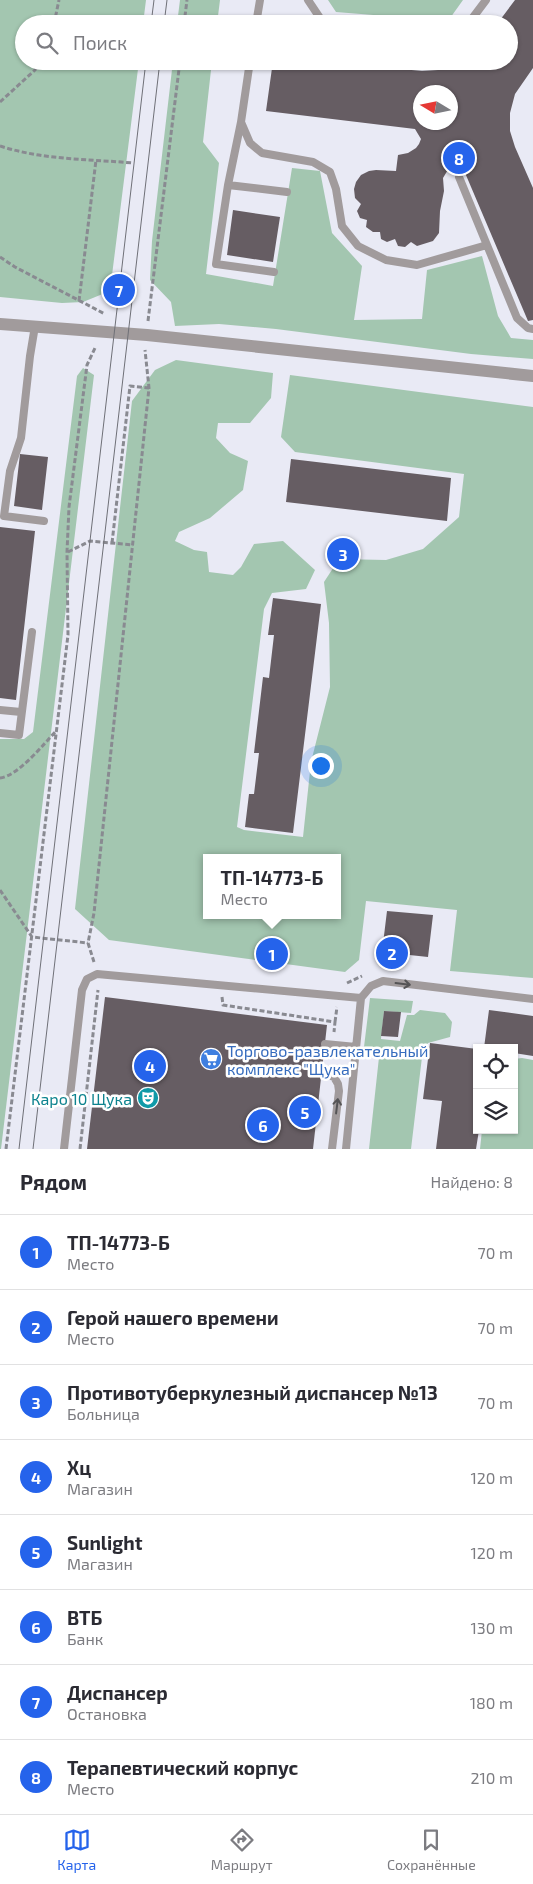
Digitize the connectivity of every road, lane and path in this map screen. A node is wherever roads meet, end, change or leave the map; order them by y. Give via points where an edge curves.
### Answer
1 (59, 0) edge
2 (187, 0) edge
3 (260, 0) edge
4 (308, 0) edge
5 (486, 0) edge
6 (56, 15) edge
7 (185, 15) edge
8 (258, 15) edge
9 (318, 15) edge
10 (475, 15) edge
11 (35, 70) edge
12 (179, 70) edge
13 (249, 70) edge
14 (0, 102) edge
15 (241, 122) junction
16 (0, 146) edge
17 (96, 160) junction
18 (132, 162) dead end
19 (459, 177) dead end
20 (228, 185) junction
21 (287, 192) dead end
22 (487, 245) junction
23 (0, 256) edge
24 (274, 272) dead end
25 (79, 301) junction
26 (105, 314) junction
27 (110, 315) dead end
28 (139, 317) dead end
29 (149, 318) junction
30 (0, 324) edge
31 (35, 326) junction
32 (533, 329) edge
33 (103, 332) junction
34 (146, 335) junction
35 (533, 376) edge
36 (149, 388) junction
37 (44, 521) dead end
38 (112, 543) junction
39 (133, 545) junction
40 (67, 552) junction
41 (32, 632) dead end
42 (0, 710) edge
43 (21, 712) junction
44 (56, 730) junction
45 (0, 733) edge
46 (0, 778) edge
47 (0, 890) edge
48 (32, 937) junction
49 (88, 943) junction
50 (98, 974) junction
51 (98, 986) dead end
52 (219, 986) junction
53 (361, 998) junction
54 (533, 999) edge
55 (329, 1045) joint
56 (356, 1047) junction
57 (322, 1073) dead end
58 (6, 1149) edge
59 (64, 1149) edge
60 (80, 1149) edge
61 (332, 1149) edge
62 (346, 1149) edge

1 - 6 path
2 - 7 path
3 - 8 lane
4 - 9 lane
5 - 10 lane
11 - 14 path
12 - 29 path
13 - 15 lane
15 - 20 lane
15 - 22 lane via 250,143 262,153 313,162 330,172 342,226 358,246 386,260 417,265
16 - 17 path via 56,159
17 - 18 path
17 - 25 path
19 - 22 lane
20 - 21 lane
20 - 24 lane via 216,264
22 - 32 lane via 516,318
23 - 25 path
25 - 26 path
26 - 27 path
26 - 33 path
28 - 29 path
29 - 34 path
30 - 31 street
31 - 33 street
31 - 37 lane via 21,438 10,471 4,516
33 - 34 street
33 - 40 path via 87,365 69,508
34 - 35 street
34 - 36 path
36 - 38 path via 130,386
36 - 39 path
38 - 39 path
38 - 40 path via 90,541
39 - 49 path via 94,914
40 - 44 path via 68,635
41 - 43 lane
42 - 43 lane
43 - 45 lane via 19,735
44 - 46 path via 30,758 7,777
44 - 48 path
47 - 48 path
48 - 49 path
48 - 58 path
49 - 50 path
50 - 52 lane
50 - 59 lane via 87,980 82,990
51 - 60 path
52 - 53 lane
52 - 55 path via 224,1006 335,1022
53 -> 54 lane via 371,986 383,981
53 - 56 lane
55 - 56 lane
56 - 62 lane
61 -> 57 lane via 339,1091 334,1077

